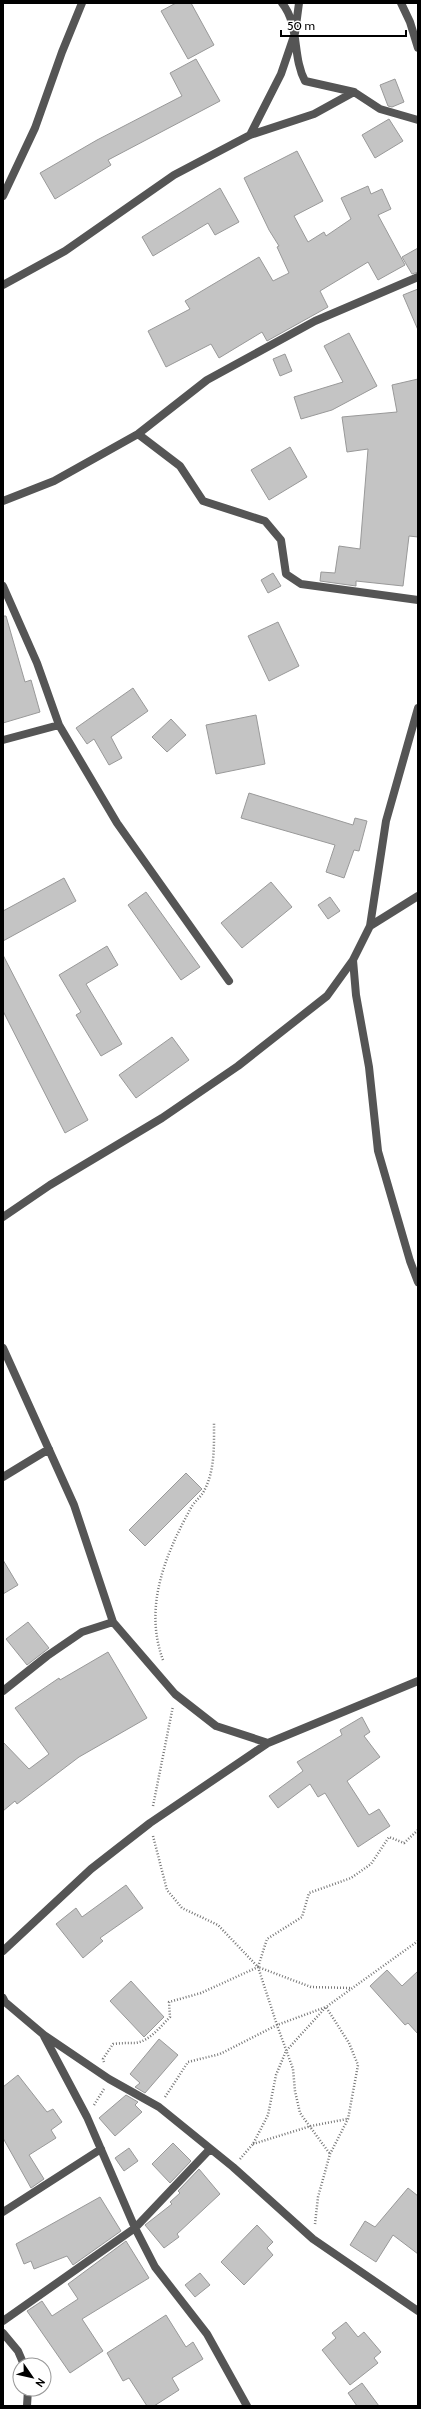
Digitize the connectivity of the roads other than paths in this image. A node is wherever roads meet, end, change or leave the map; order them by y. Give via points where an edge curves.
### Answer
1 (82, 3) edge
2 (282, 3) edge
3 (299, 3) edge
4 (401, 3) edge
5 (295, 33) junction
6 (418, 48) edge
7 (354, 92) junction
8 (418, 120) edge
9 (250, 135) junction
10 (3, 196) edge
11 (418, 277) edge
12 (3, 285) edge
13 (138, 434) junction
14 (3, 501) edge
15 (3, 586) edge
16 (418, 600) edge
17 (418, 708) edge
18 (59, 725) junction
19 (3, 740) edge
20 (418, 896) edge
21 (370, 926) junction
22 (354, 960) junction
23 (229, 981) dead end
24 (3, 1217) edge
25 (418, 1282) edge
26 (3, 1348) edge
27 (49, 1449) junction
28 (3, 1477) edge
29 (113, 1622) junction
30 (418, 1681) edge
31 (3, 1691) edge
32 (268, 1742) junction
33 (3, 1951) edge
34 (4, 2001) edge
35 (44, 2035) junction
36 (102, 2149) junction
37 (210, 2149) junction
38 (3, 2212) edge
39 (135, 2228) junction
40 (418, 2311) edge
41 (3, 2321) edge
42 (3, 2333) edge
43 (20, 2357) edge
44 (247, 2406) edge

1 - 10 street via 35,128
2 - 5 street
3 - 5 street
4 - 6 street
5 - 7 street via 298,68 306,81
5 - 9 street via 281,74
7 - 8 street via 380,109
7 - 9 street via 314,114
9 - 12 street via 174,175 65,251
11 - 13 street via 315,321 214,377
13 - 14 street via 54,482
13 - 16 street via 180,466 203,501 265,522 281,540 286,574 301,584
15 - 18 street via 38,663
17 - 21 street via 386,821
18 - 19 street
18 - 23 street via 117,823
20 - 21 street
21 - 22 street
22 - 24 street via 327,996 238,1066 162,1118
22 - 25 street via 356,995 369,1067 378,1151
26 - 27 street
27 - 28 street
27 - 29 street via 74,1504
29 - 31 street via 82,1632
29 - 32 street via 175,1694 216,1726
30 - 32 street
32 - 33 street via 150,1823 91,1869
34 - 35 street
35 - 36 street
35 - 37 street via 109,2080 159,2107
36 - 38 street
36 - 39 street
37 - 39 street
37 - 40 street via 313,2239
39 - 41 street
39 - 44 street via 155,2267 207,2334
42 - 43 street

